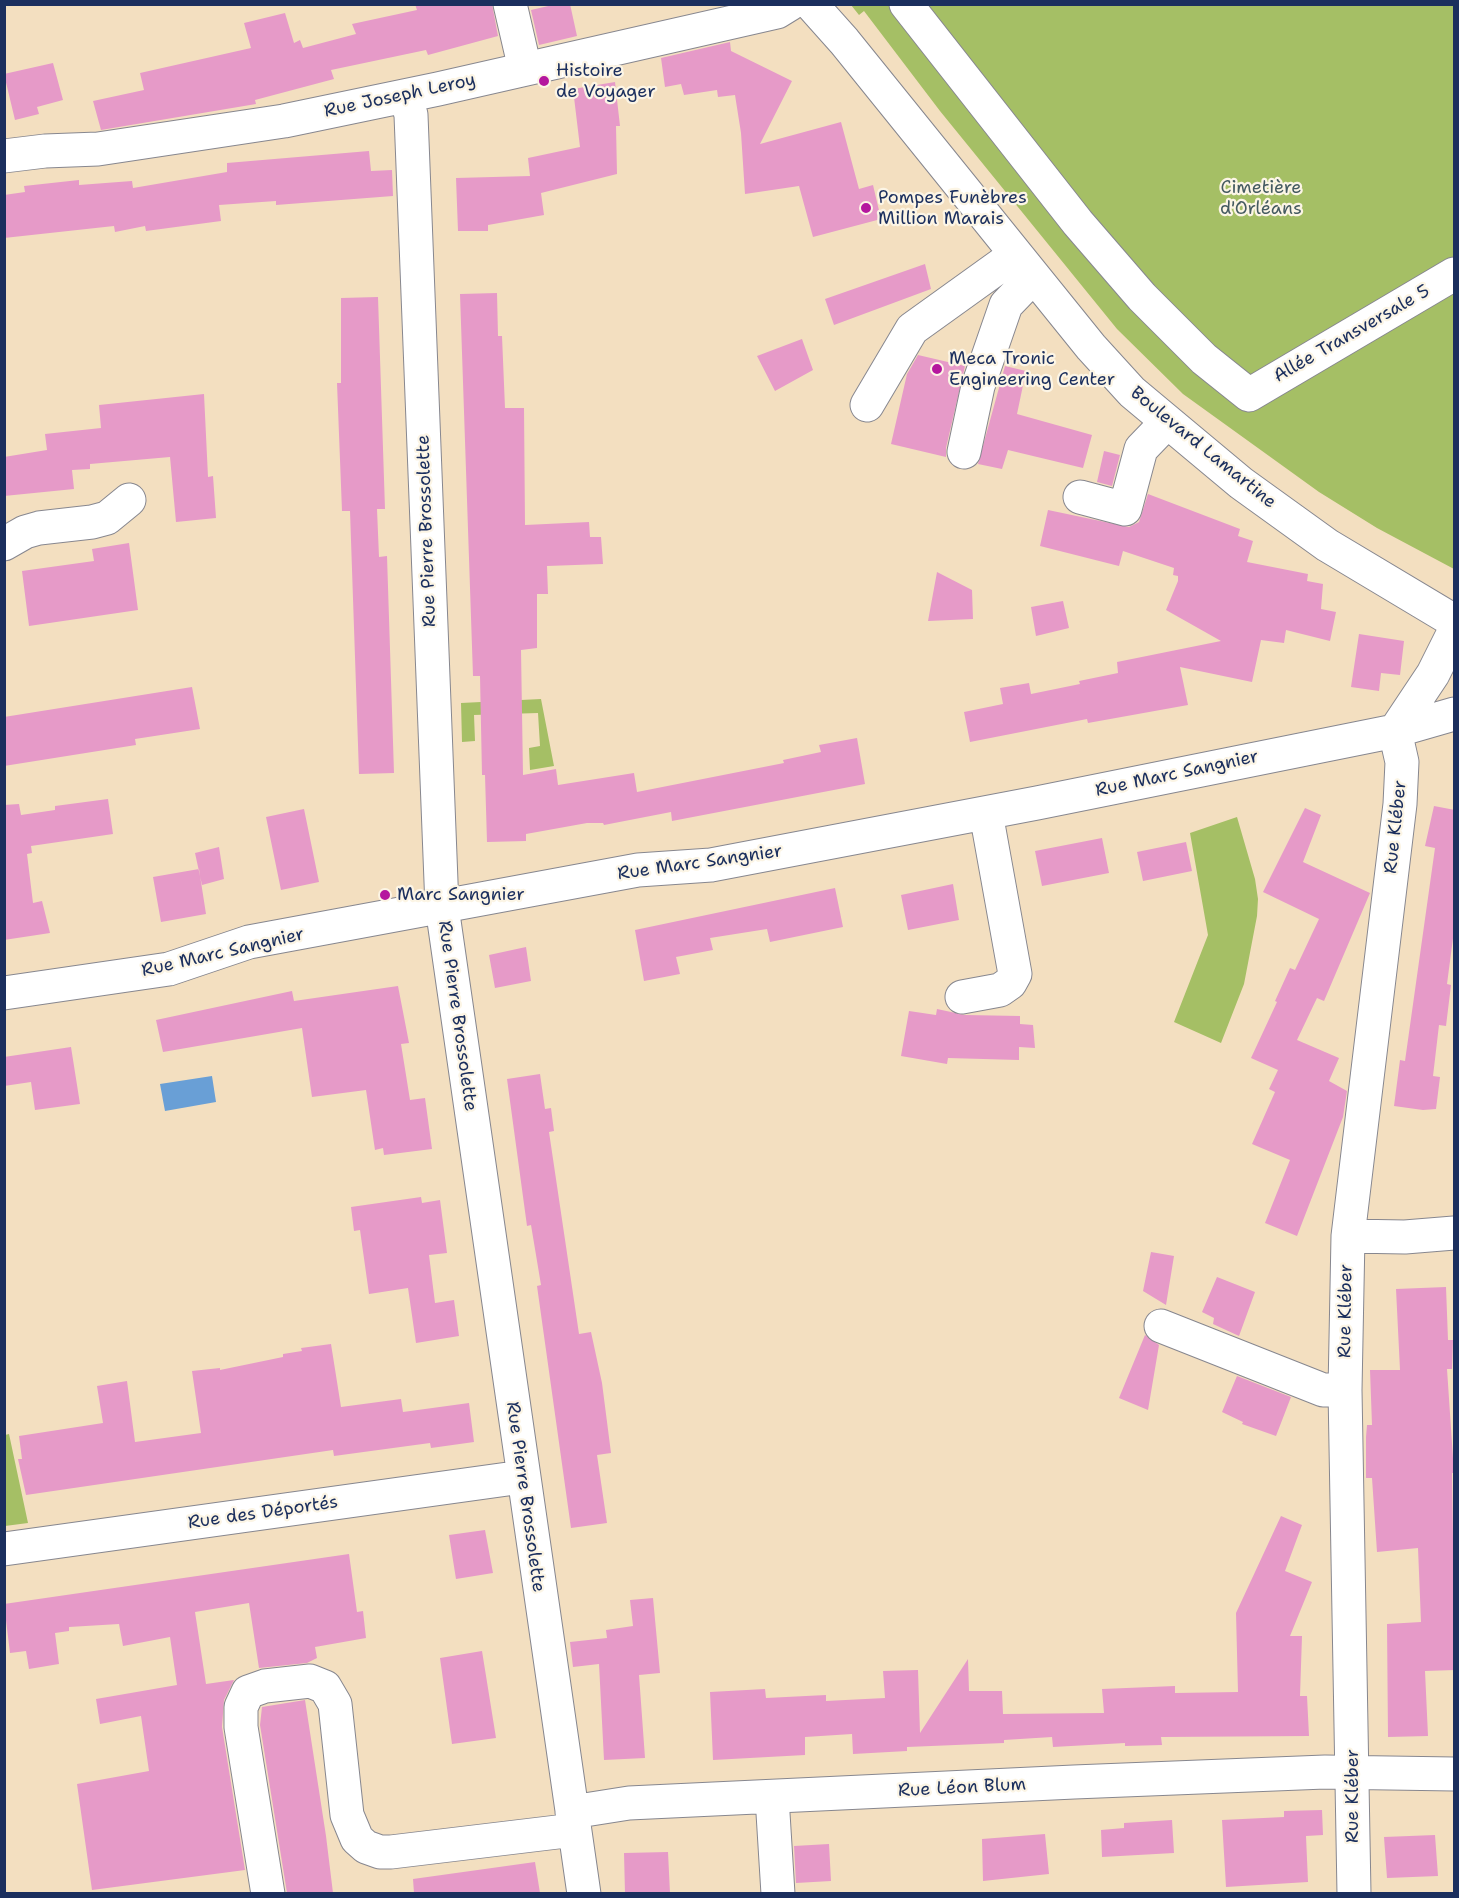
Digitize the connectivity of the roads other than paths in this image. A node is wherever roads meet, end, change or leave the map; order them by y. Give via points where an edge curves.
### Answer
1 (510, 4) edge
2 (790, 4) edge
3 (811, 4) edge
4 (822, 4) edge
5 (906, 4) edge
6 (525, 69) junction
7 (406, 96) junction
8 (4, 156) edge
9 (1024, 266) junction
10 (1455, 274) edge
11 (867, 405) dead end
12 (1167, 422) junction
13 (964, 452) dead end
14 (1080, 497) dead end
15 (129, 500) dead end
16 (4, 544) edge
17 (1455, 596) edge
18 (1455, 621) edge
19 (1455, 632) edge
20 (1455, 714) edge
21 (1395, 731) junction
22 (986, 813) junction
23 (442, 907) junction
24 (4, 993) edge
25 (962, 997) dead end
26 (1455, 1233) edge
27 (1348, 1236) junction
28 (1161, 1326) dead end
29 (1345, 1390) junction
30 (522, 1477) junction
31 (4, 1550) edge
32 (1352, 1772) junction
33 (1455, 1773) edge
34 (772, 1797) junction
35 (573, 1821) junction
36 (268, 1893) edge
37 (584, 1893) edge
38 (778, 1893) edge
39 (1354, 1893) edge

1 - 6 street
2 - 6 street, Rue Joseph Leroy via 777,12
3 - 9 street, Boulevard Lamartine
4 - 17 street via 1031,265 1152,394 1262,484 1411,576
5 - 10 street, Allée Transversale 5 via 1077,223 1142,297 1204,359 1250,395
6 - 7 street, Rue Joseph Leroy
7 - 8 street, Rue Joseph Leroy via 284,121 98,149
7 - 23 street, Rue Pierre Brossolette via 411,115
9 - 11 street via 912,329
9 - 12 street, Boulevard Lamartine via 1132,392
9 - 13 street via 978,386
12 - 14 street via 1141,448 1125,509
12 - 18 street, Boulevard Lamartine via 1241,483 1327,545
15 - 16 street via 107,518 39,528
19 - 21 street
20 - 21 street, Rue Marc Sangnier
21 - 22 street, Rue Marc Sangnier
21 - 27 street, Rue Kléber via 1402,762 1400,804
22 - 23 street, Rue Marc Sangnier via 711,865 638,870
22 - 25 street via 1015,974 1000,990
23 - 24 street, Rue Marc Sangnier via 249,942 169,969
23 - 30 street, Rue Pierre Brossolette
26 - 27 street
27 - 29 street, Rue Kléber
28 - 29 street via 1323,1390
29 - 32 street, Rue Kléber
30 - 31 street, Rue des Déportés
30 - 35 street, Rue Pierre Brossolette
32 - 33 street, Rue Léon Blum
32 - 34 street, Rue Léon Blum
32 - 39 street, Rue Kléber
34 - 35 street, Rue Léon Blum via 629,1803
34 - 38 street
35 - 36 street, Rue Léon Blum via 391,1852 366,1847 357,1839 346,1815 335,1704 325,1687 310,1681 265,1686 249,1692 241,1707 241,1727
35 - 37 street, Rue Pierre Brossolette

